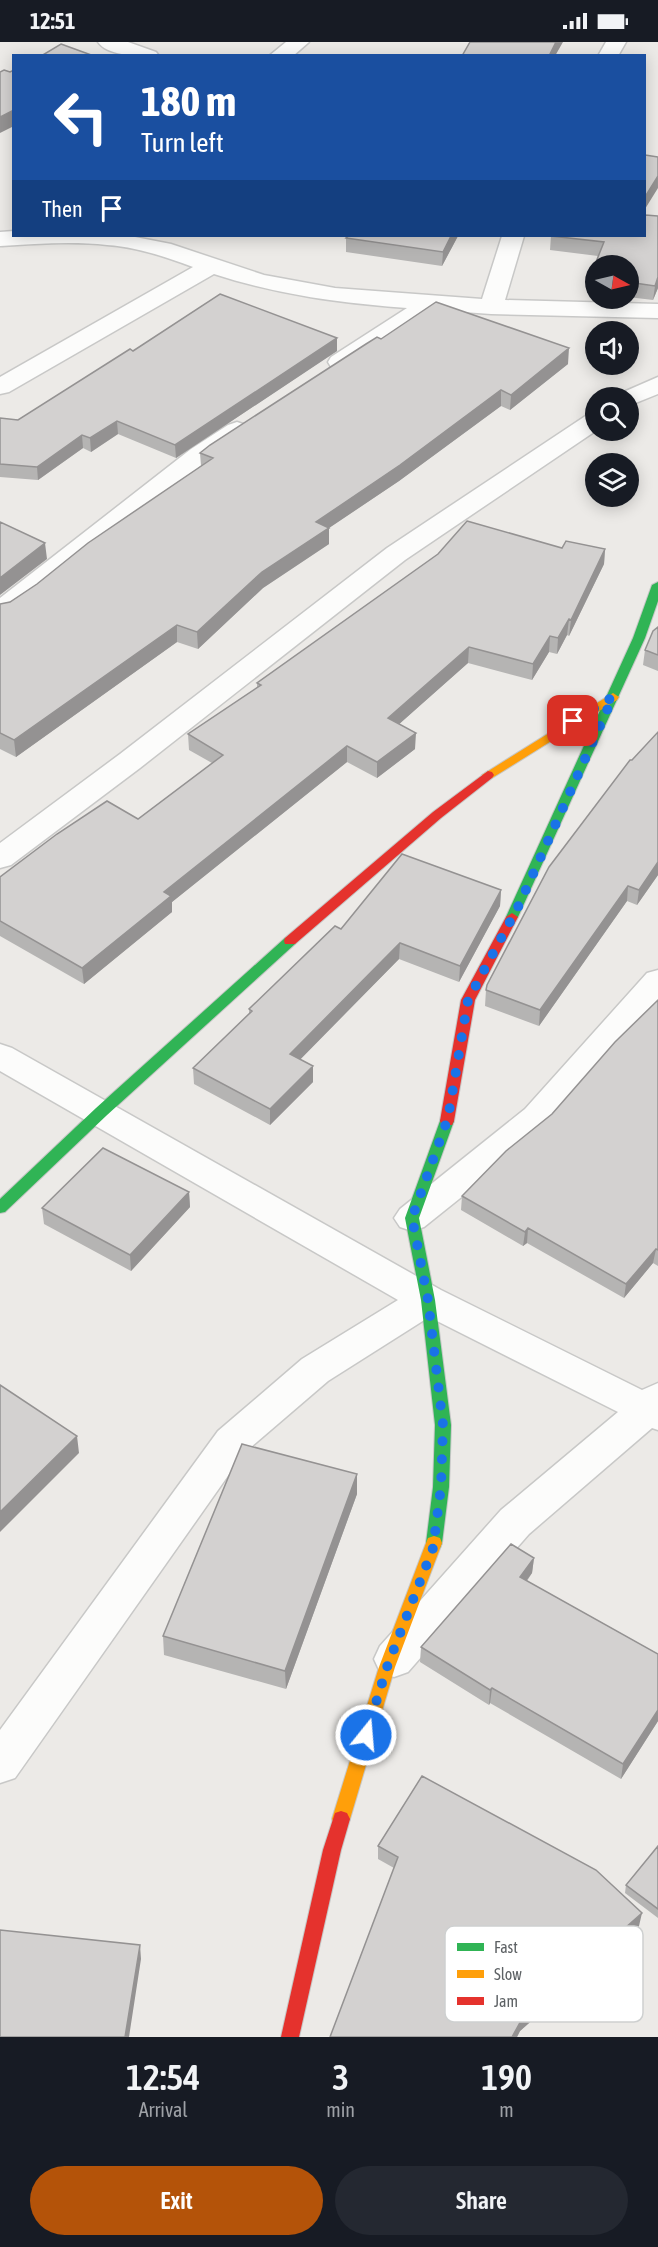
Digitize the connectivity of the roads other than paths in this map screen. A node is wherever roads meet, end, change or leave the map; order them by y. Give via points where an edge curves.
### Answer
1 (108, 42) edge
2 (299, 42) edge
3 (143, 54) edge
4 (282, 54) edge
5 (37, 237) edge
6 (82, 237) edge
7 (513, 237) edge
8 (0, 239) edge
9 (213, 265) junction
10 (429, 304) junction
11 (491, 307) junction
12 (658, 311) edge
13 (320, 376) edge
14 (658, 384) edge
15 (0, 387) edge
16 (639, 394) edge
17 (260, 415) edge
18 (585, 427) edge
19 (658, 585) edge
20 (0, 610) edge
21 (613, 697) junction
22 (0, 858) edge
23 (658, 981) edge
24 (0, 1056) edge
25 (101, 1112) junction
26 (0, 1208) edge
27 (412, 1218) junction
28 (428, 1300) junction
29 (654, 1407) edge
30 (387, 1667) junction
31 (0, 1764) edge
32 (290, 2037) edge

1 - 3 street
2 - 4 street
5 - 8 street
6 - 9 street via 110,238 163,249
7 - 11 street
9 - 10 street via 259,281 335,295
9 - 15 street
10 - 11 street
10 - 13 street
11 - 12 street
14 - 16 street
17 - 20 street via 200,454
18 - 22 street via 396,554
19 - 21 street
21 - 25 street via 494,770 437,815
21 - 27 street via 519,905 468,1000 448,1118
23 - 27 street via 537,1118
24 - 25 street
25 - 26 street
25 - 28 street
27 - 28 street
28 - 29 street
28 - 30 street via 443,1425 441,1487 433,1548
28 - 31 street via 315,1371 231,1442
29 - 30 street via 515,1522
30 - 32 street via 332,1850

